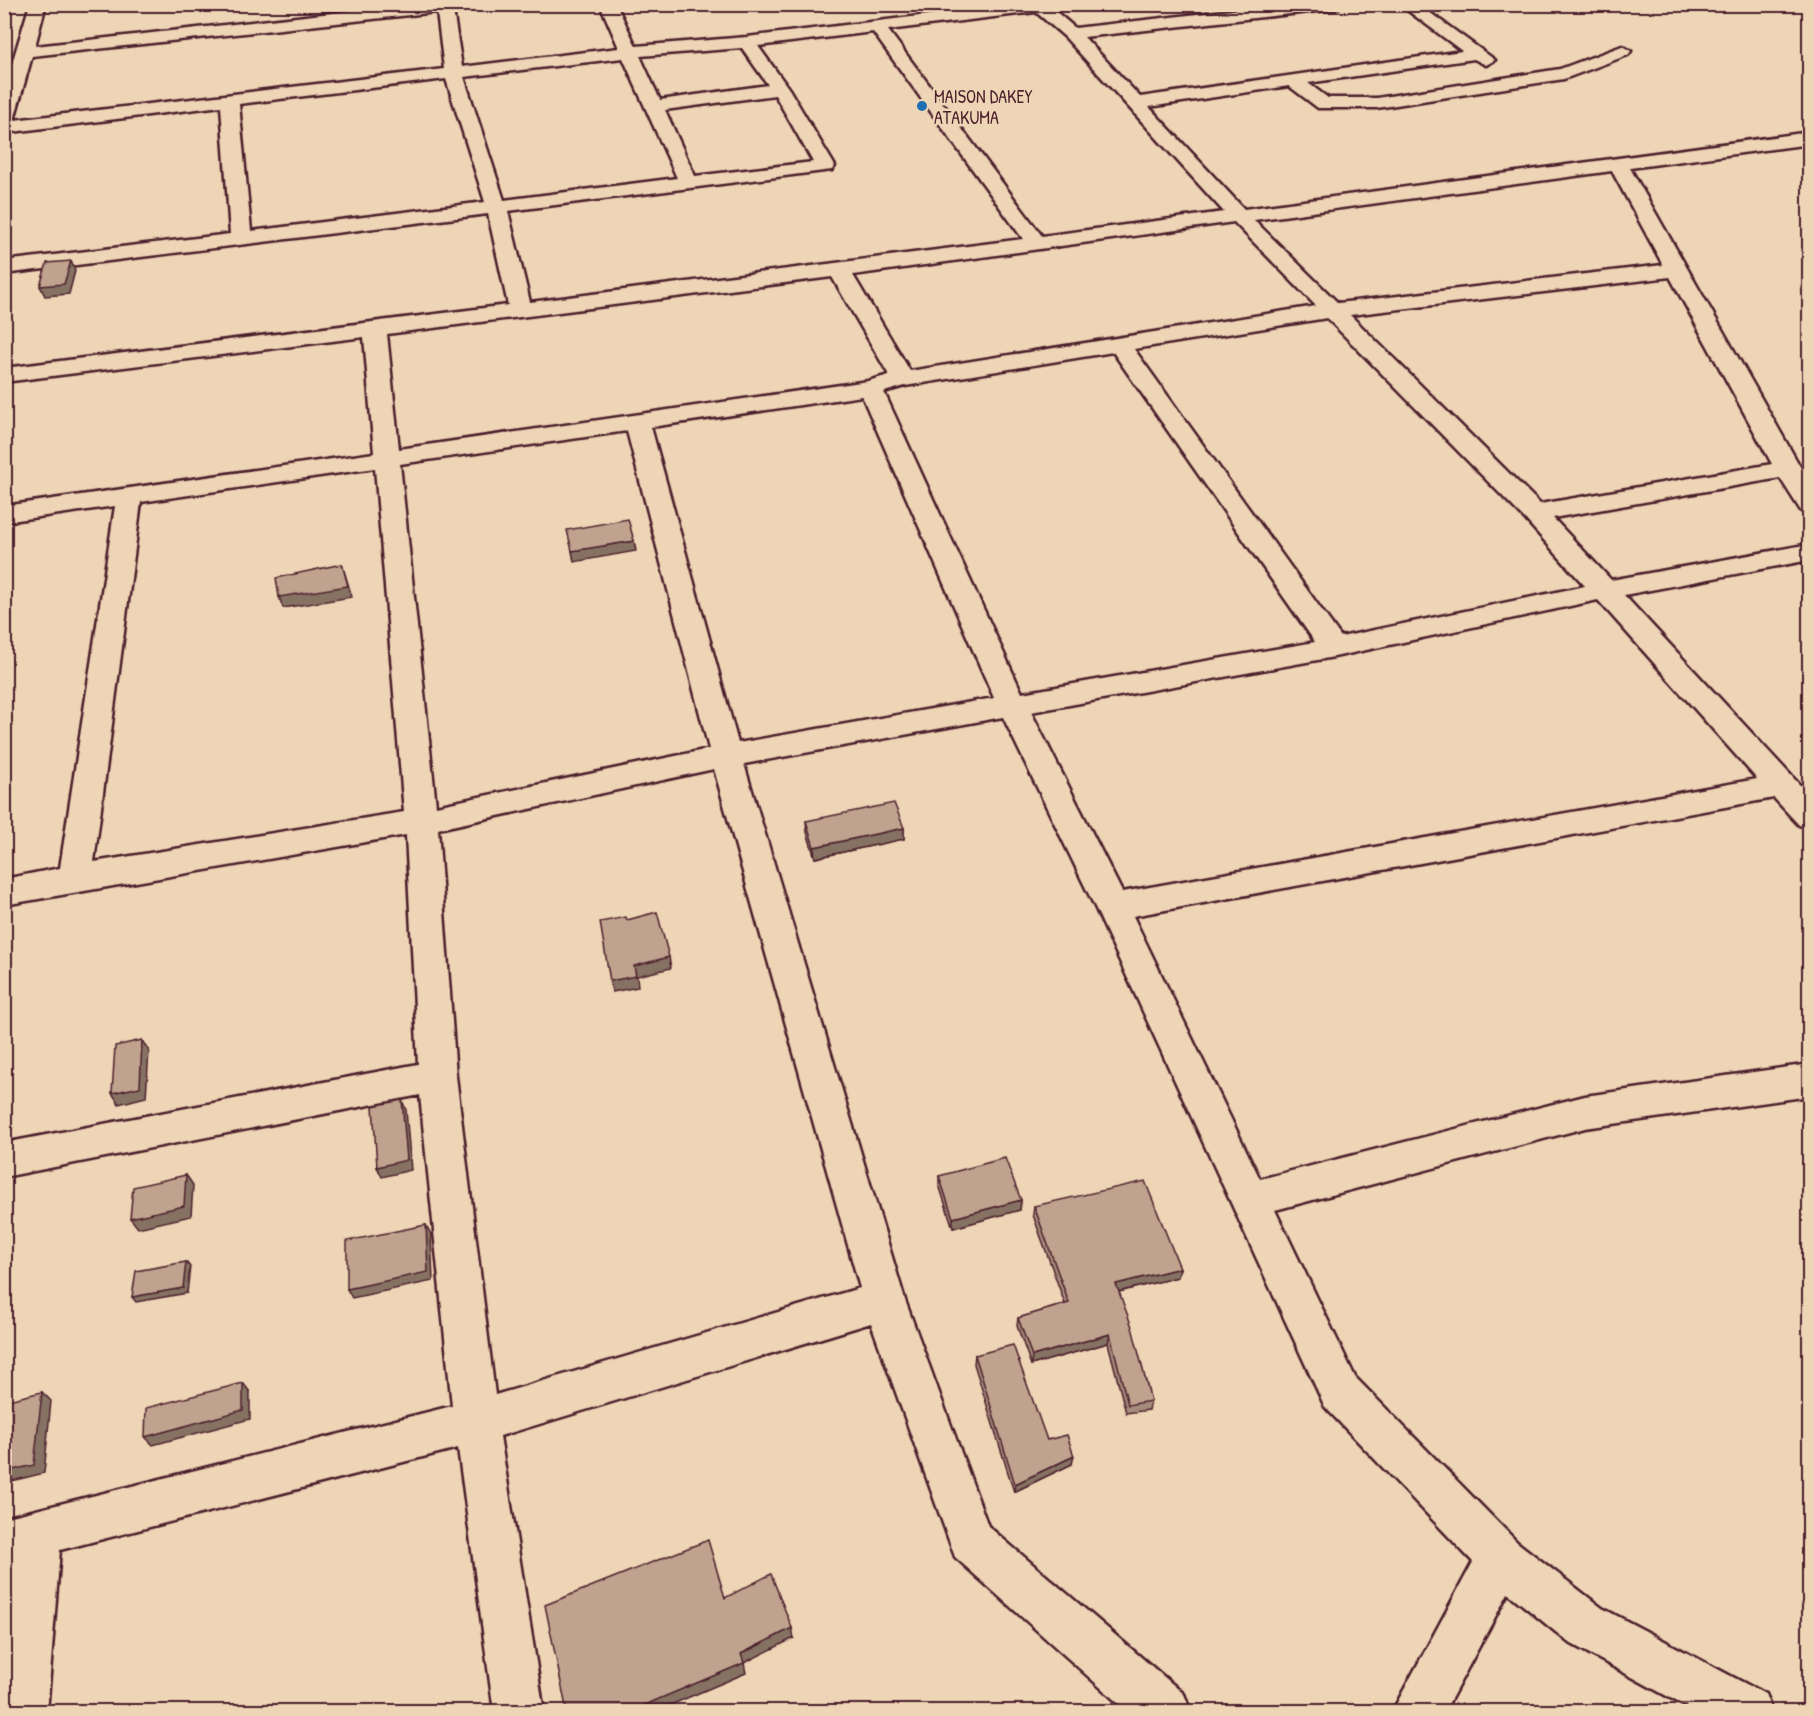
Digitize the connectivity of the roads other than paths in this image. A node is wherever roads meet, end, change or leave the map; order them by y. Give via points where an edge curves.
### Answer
1 (38, 4) edge
2 (270, 4) edge
3 (608, 4) edge
4 (1206, 4) edge
5 (1336, 4) edge
6 (1407, 4) edge
7 (444, 5) edge
8 (1037, 6) edge
9 (1220, 17) junction
10 (272, 24) junction
11 (876, 25) junction
12 (1071, 33) junction
13 (747, 42) junction
14 (1622, 51) dead end
15 (23, 52) junction
16 (628, 52) junction
17 (1475, 54) junction
18 (454, 75) junction
19 (1294, 81) junction
20 (1523, 81) junction
21 (780, 89) junction
22 (230, 102) junction
23 (1135, 103) junction
24 (653, 106) junction
25 (4, 123) edge
26 (4, 128) edge
27 (1805, 145) edge
28 (1619, 166) junction
29 (689, 184) junction
30 (497, 208) junction
31 (1239, 216) junction
32 (241, 239) junction
33 (1036, 242) junction
34 (4, 268) edge
35 (839, 270) junction
36 (1676, 270) junction
37 (520, 308) junction
38 (1334, 310) junction
39 (375, 329) junction
40 (1119, 345) junction
41 (4, 375) edge
42 (903, 379) junction
43 (870, 388) junction
44 (637, 421) junction
45 (388, 460) junction
46 (1786, 469) junction
47 (129, 496) junction
48 (1809, 506) edge
49 (1534, 513) junction
50 (4, 514) edge
51 (1809, 552) edge
52 (1606, 590) junction
53 (1334, 648) junction
54 (1011, 703) junction
55 (726, 756) junction
56 (1779, 786) junction
57 (1809, 817) edge
58 (420, 821) junction
59 (75, 878) junction
60 (4, 892) edge
61 (1112, 907) junction
62 (437, 1076) junction
63 (1809, 1080) edge
64 (4, 1160) edge
65 (1250, 1199) junction
66 (884, 1300) junction
67 (476, 1422) junction
68 (21, 1537) edge
69 (1501, 1558) junction
70 (22, 1712) edge
71 (519, 1712) edge
72 (1166, 1712) edge
73 (1417, 1712) edge
74 (1747, 1712) edge

1 - 15 street
2 - 10 street
3 - 16 street
4 - 9 street
5 - 9 street
6 - 17 street
7 - 10 street
7 - 18 street
8 - 11 street
8 - 12 street
9 - 12 street
10 - 15 street
11 - 13 street
11 - 33 street
12 - 23 street
13 - 16 street
13 - 21 street
14 - 20 street via 1564,74
15 - 25 street
16 - 18 street
16 - 24 street
17 - 19 street
17 - 20 street
18 - 22 street
18 - 30 street
19 - 20 street via 1324,104 1377,103
19 - 23 street
21 - 24 street
21 - 29 street via 825,166
22 - 26 street
22 - 32 street
23 - 31 street
24 - 29 street
27 - 28 street via 1723,148
28 - 31 street
28 - 36 street
29 - 30 street
30 - 32 street
30 - 37 street
31 - 33 street
31 - 38 street
32 - 34 street
33 - 35 street
35 - 37 street
35 - 42 street
36 - 38 street
36 - 46 street
37 - 39 street
38 - 40 street
38 - 49 street
39 - 41 street
39 - 45 street
40 - 42 street
40 - 53 street
42 - 43 street
43 - 44 street
43 - 54 street
44 - 45 street
44 - 55 street
45 - 47 street
45 - 58 street
46 - 48 street
46 - 49 street
47 - 50 street
47 - 59 street
49 - 52 street
51 - 52 street
52 - 53 street
52 - 56 street
53 - 54 street
54 - 55 street
54 - 61 street
55 - 58 street
55 - 66 street
56 - 57 street
56 - 61 street
58 - 59 street
58 - 62 street
59 - 60 street
61 - 65 street
62 - 64 street
62 - 67 street
63 - 65 street via 1585,1112
65 - 69 street via 1340,1392
66 - 67 street
66 - 72 street via 971,1541
67 - 68 street
67 - 71 street
68 - 70 street
69 - 73 street
69 - 74 street via 1585,1625

